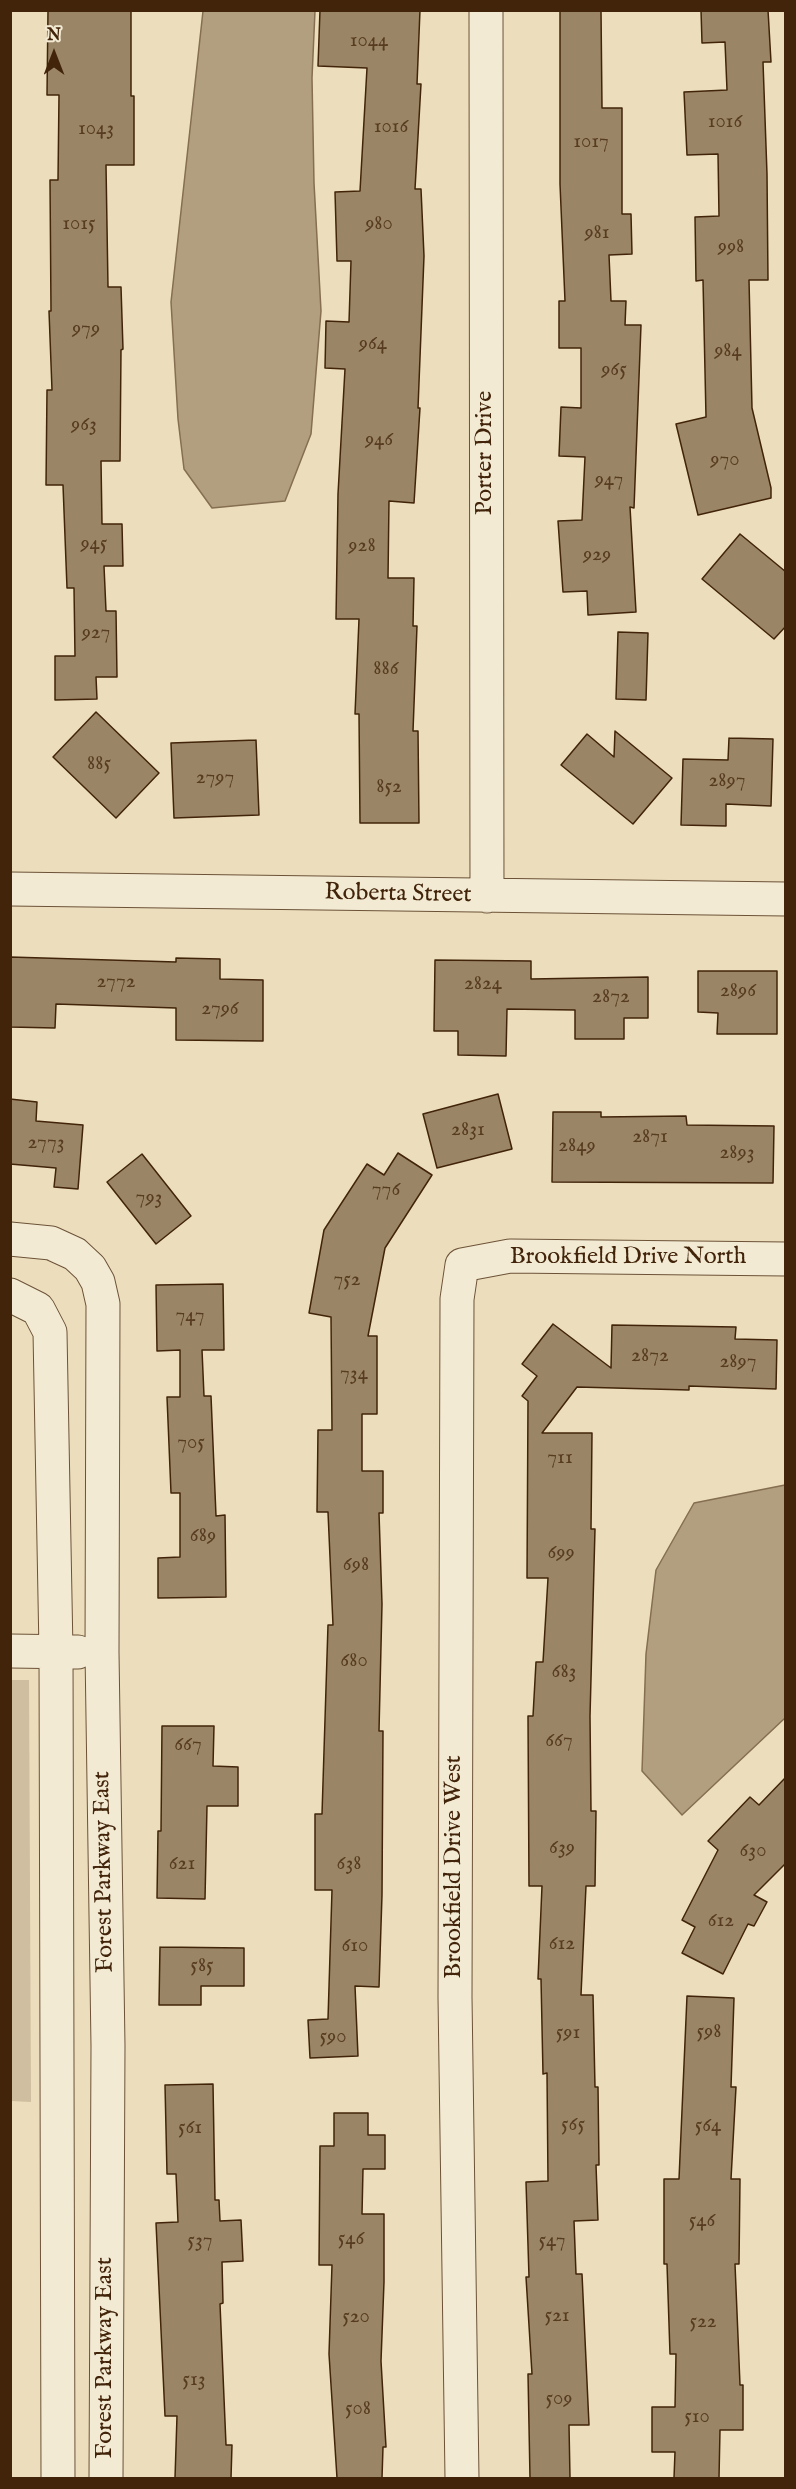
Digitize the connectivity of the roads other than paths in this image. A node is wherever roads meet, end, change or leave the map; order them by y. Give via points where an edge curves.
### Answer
1 (486, 10) edge
2 (10, 889) edge
3 (487, 896) junction
4 (786, 898) edge
5 (10, 1239) edge
6 (786, 1259) edge
7 (471, 1263) joint
8 (24, 1302) edge
9 (10, 1651) edge
10 (56, 1651) junction
11 (102, 1652) junction
12 (58, 2478) edge
13 (106, 2478) edge
14 (462, 2478) edge

1 - 3 street, Porter Drive
2 - 3 street, Roberta Street
3 - 4 street, Roberta Street
5 - 11 street, Forest Parkway East via 51,1243 75,1254 98,1282 103,1304
6 - 7 street, Brookfield Drive North via 510,1256
7 - 14 street, Brookfield Drive West via 462,1265 457,1299 455,1997
8 - 10 street, Forest Parkway East via 50,1332
9 - 10 street
10 - 11 street
10 - 12 street, Forest Parkway East
11 - 13 street, Forest Parkway East via 108,2046

